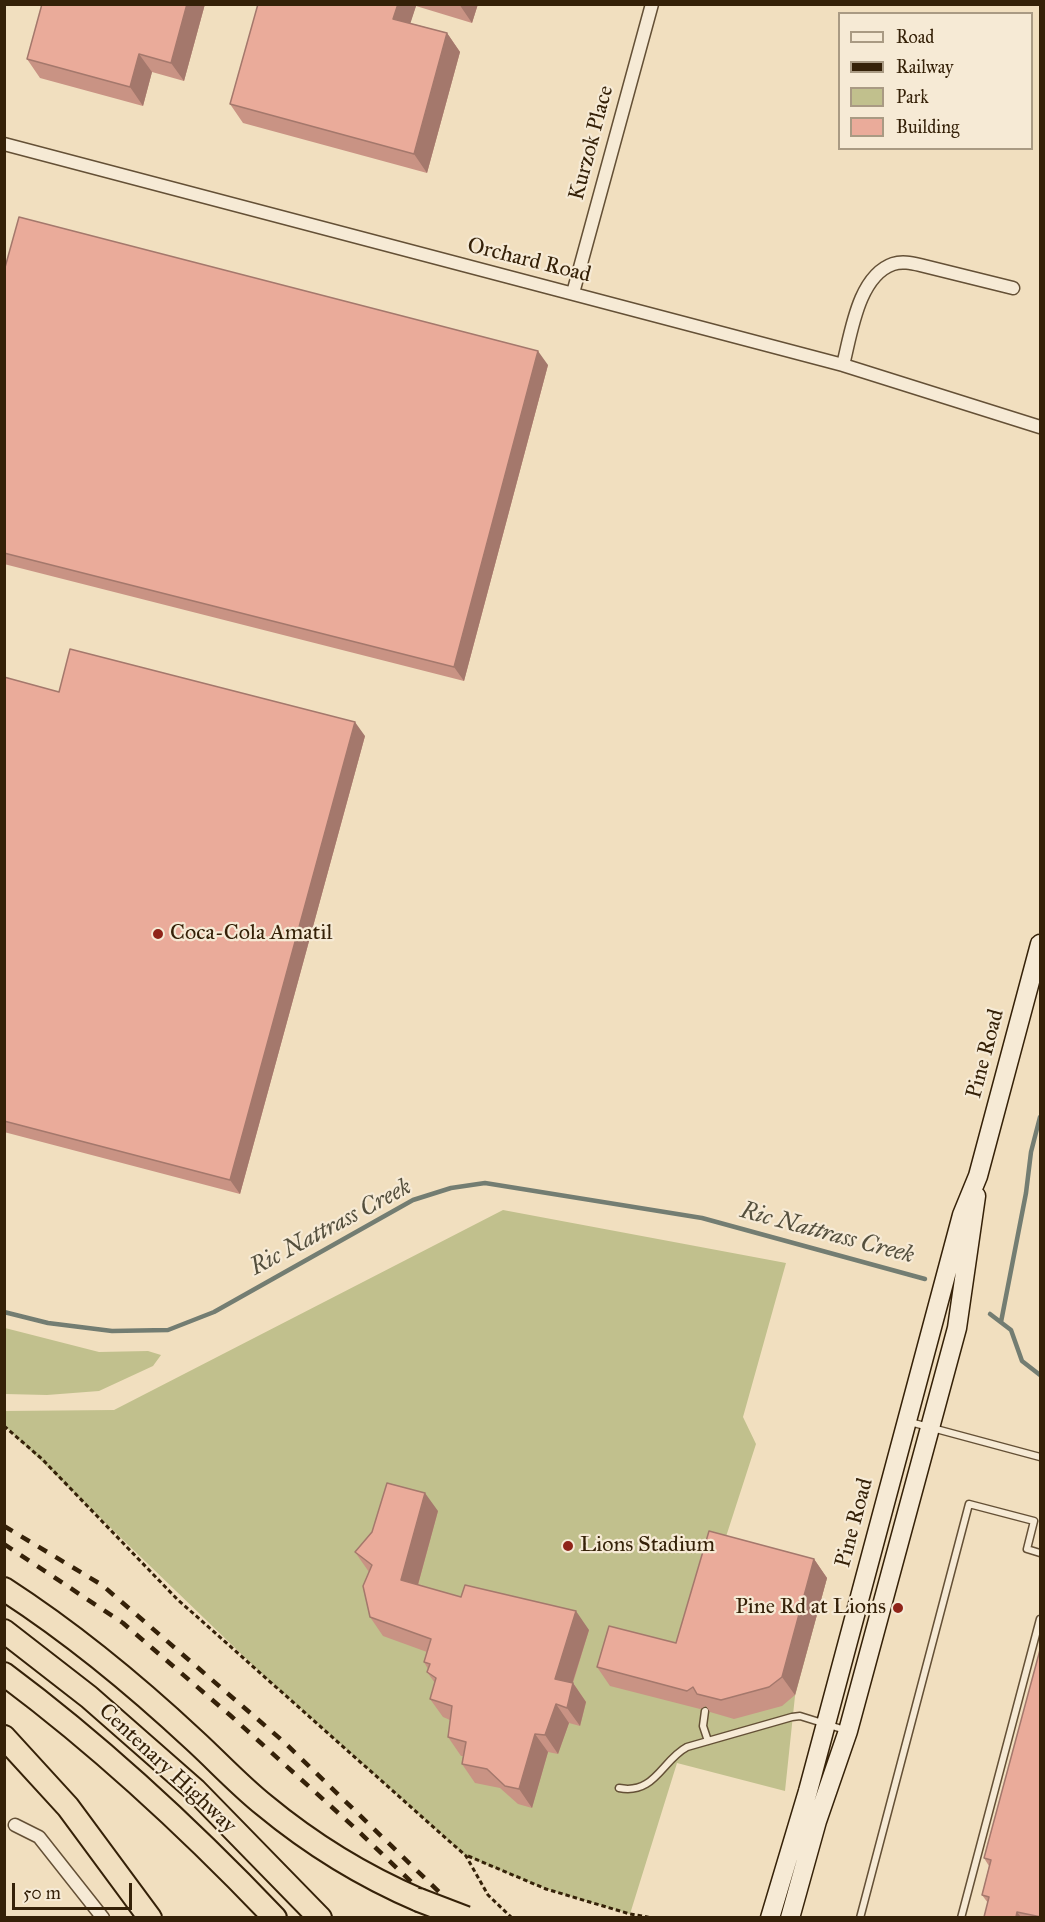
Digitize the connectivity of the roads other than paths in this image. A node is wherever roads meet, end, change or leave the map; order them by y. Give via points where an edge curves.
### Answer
1 (652, 4) edge
2 (4, 144) edge
3 (1013, 288) dead end
4 (573, 293) junction
5 (843, 365) junction
6 (1041, 427) edge
7 (1041, 944) edge
8 (978, 1176) junction
9 (907, 1421) junction
10 (931, 1427) junction
11 (1041, 1457) edge
12 (1041, 1553) edge
13 (4, 1589) edge
14 (1041, 1619) edge
15 (4, 1631) edge
16 (4, 1674) edge
17 (705, 1711) edge
18 (826, 1725) junction
19 (848, 1731) junction
20 (4, 1737) edge
21 (708, 1741) junction
22 (619, 1788) dead end
23 (15, 1825) dead end
24 (796, 1897) junction
25 (103, 1917) edge
26 (150, 1917) edge
27 (275, 1917) edge
28 (320, 1917) edge
29 (466, 1917) edge
30 (770, 1917) edge
31 (790, 1917) edge
32 (807, 1917) edge
33 (860, 1917) edge
34 (961, 1917) edge

1 - 4 street, Kurzok Place
2 - 4 street, Orchard Road
3 - 5 street via 905,262 892,264 868,284
4 - 5 street, Orchard Road
5 - 6 street, Orchard Road
7 - 8 street, Pine Road
8 - 9 street, Pine Road via 962,1215
8 - 10 street, Pine Road via 957,1328
9 - 10 lane
9 - 18 street, Pine Road
10 - 11 lane
10 - 19 street, Pine Road
12 - 33 lane via 1027,1549 1034,1521 969,1504
13 - 29 highway, bridge via 103,1661 263,1805 299,1832 359,1872
14 - 34 lane
15 - 28 highway, Centenary Highway via 89,1697 186,1782
16 - 27 highway, Centenary Highway via 124,1772
17 - 21 lane via 703,1726
18 - 19 lane
18 - 21 lane via 792,1717
18 - 30 street, Pine Road
19 - 24 street, Pine Road
20 - 26 highway via 68,1807
21 - 22 lane via 678,1752 648,1783 628,1790
23 - 25 street via 39,1837
24 - 31 street, Pine Road
24 - 32 street

